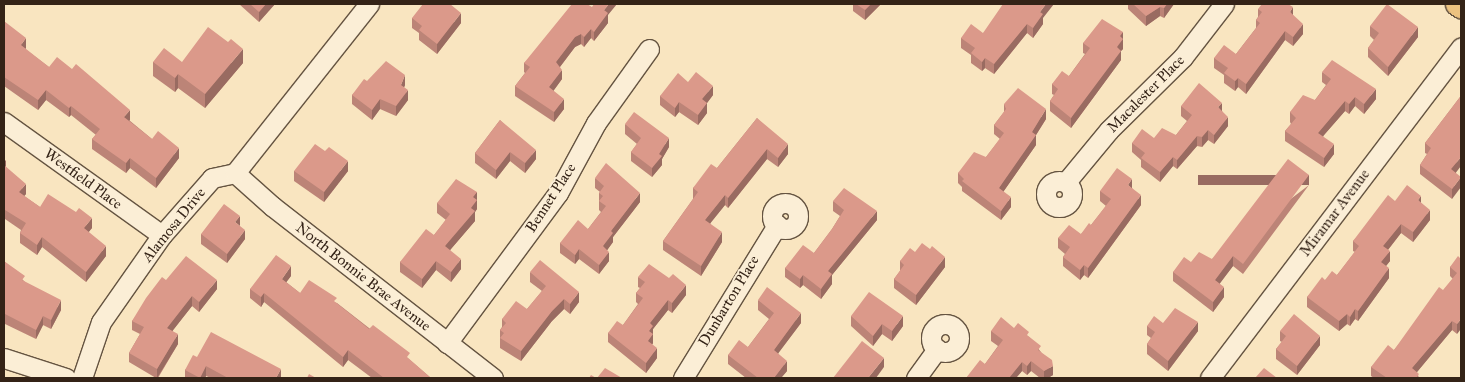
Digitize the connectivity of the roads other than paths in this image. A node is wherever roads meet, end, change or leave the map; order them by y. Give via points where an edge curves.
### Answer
1 (369, 4) edge
2 (1224, 4) edge
3 (1458, 4) edge
4 (1461, 6) edge
5 (1461, 47) edge
6 (649, 49) dead end
7 (4, 122) edge
8 (235, 173) junction
9 (1066, 182) dead end
10 (777, 225) dead end
11 (162, 235) junction
12 (447, 343) junction
13 (937, 350) dead end
14 (4, 358) edge
15 (66, 378) edge
16 (82, 378) edge
17 (493, 378) edge
18 (683, 378) edge
19 (916, 378) edge
20 (1210, 378) edge

1 - 8 street
2 - 9 street, Macalester Place via 1183,57 1109,130
3 - 4 main road
5 - 20 street, Miramar Avenue
6 - 12 street, Bennet Place via 596,123 558,193
7 - 11 street, Westfield Place
8 - 11 street, Alamosa Drive via 212,178
8 - 12 street, North Bonnie Brae Avenue via 272,206
10 - 18 street, Dunbarton Place
11 - 16 street, Alamosa Drive via 101,322
12 - 17 street, North Bonnie Brae Avenue
13 - 19 street
14 - 15 street

